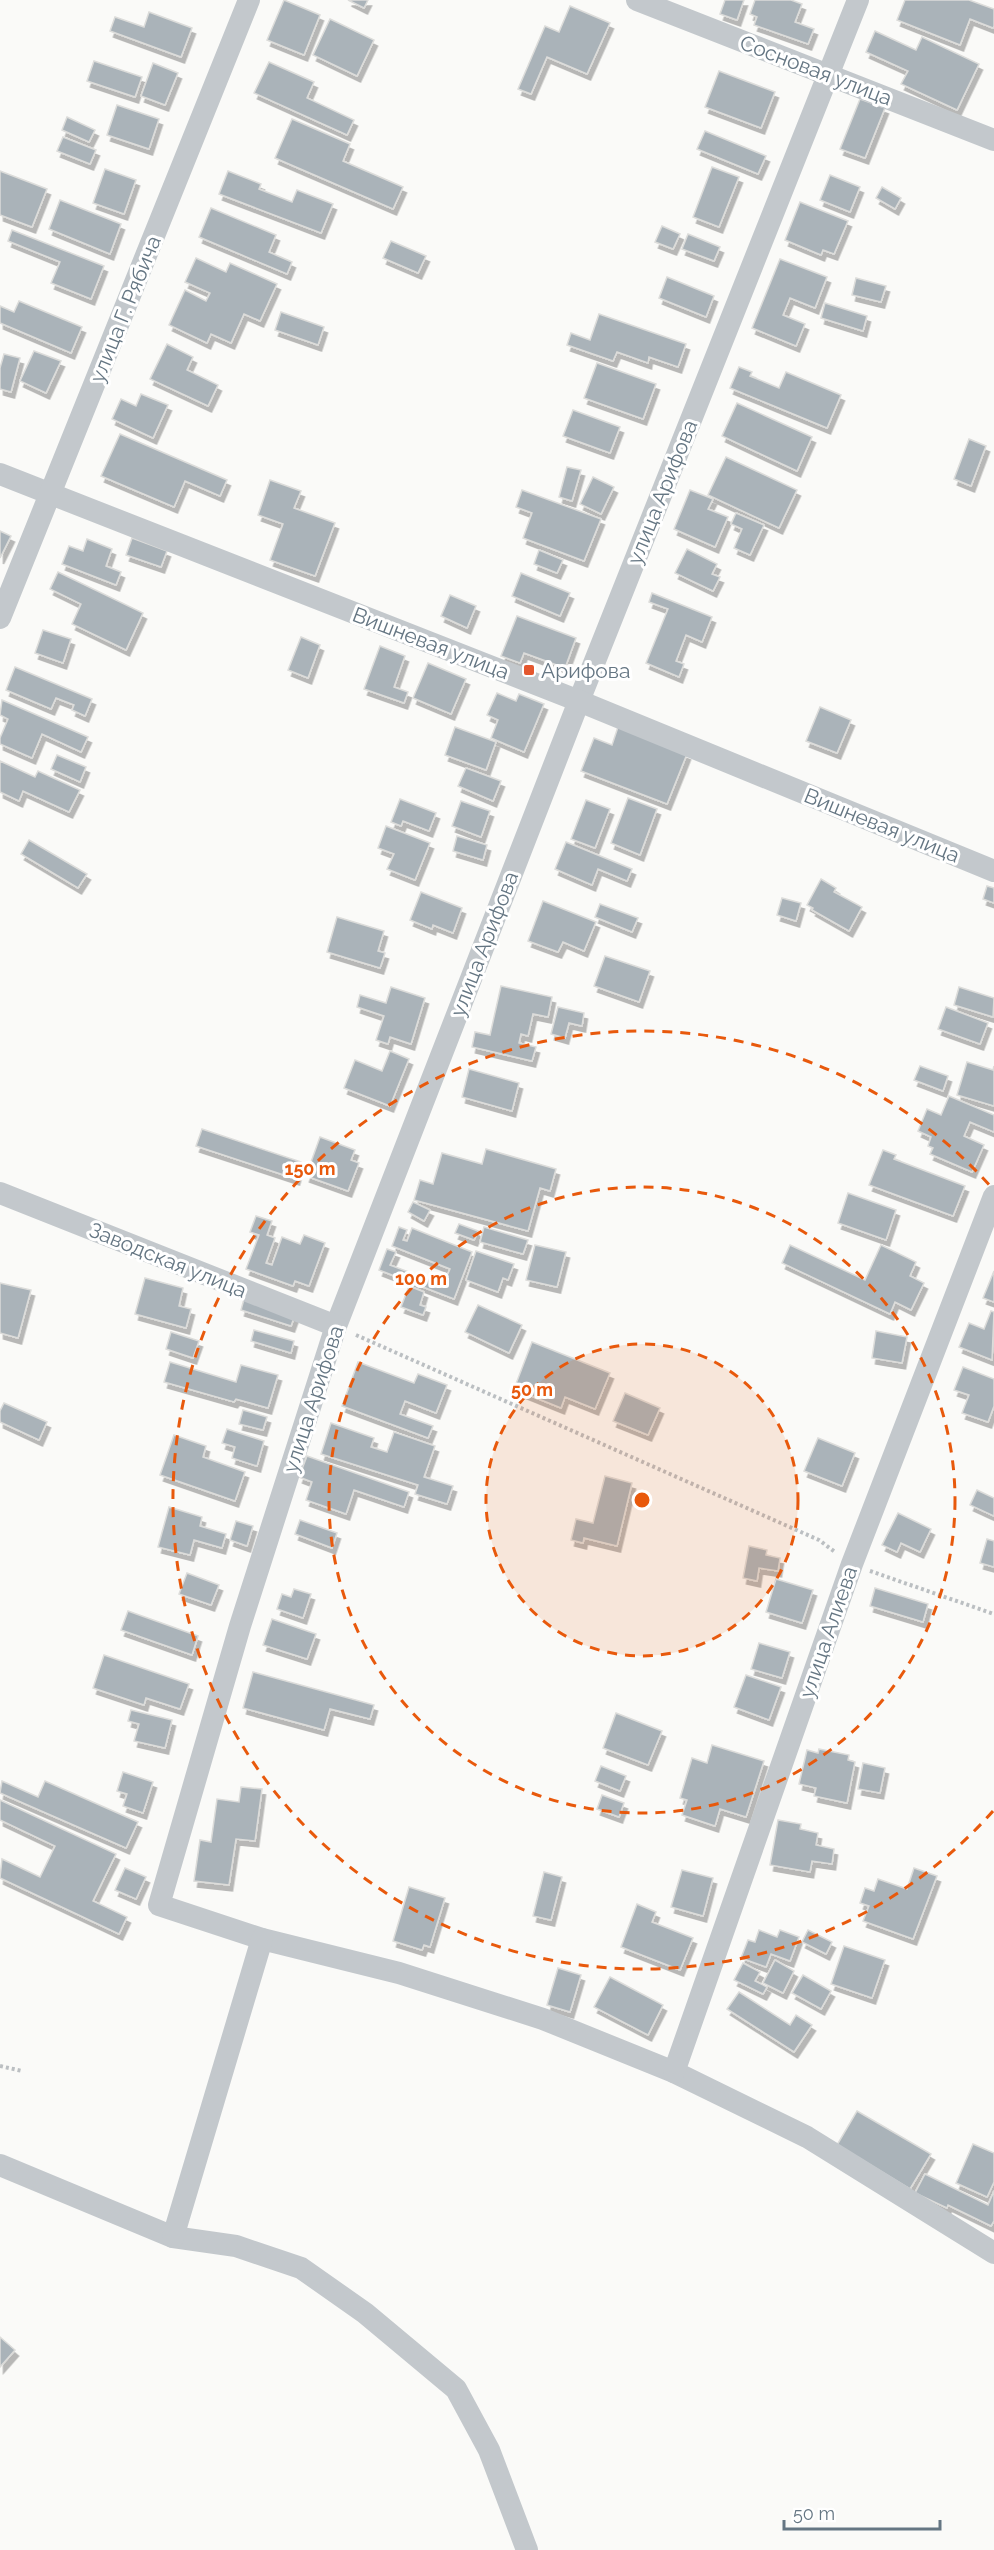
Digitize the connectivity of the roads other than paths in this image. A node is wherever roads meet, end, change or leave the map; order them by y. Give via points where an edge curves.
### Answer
1 (249, 0) edge
2 (637, 0) edge
3 (858, 0) edge
4 (828, 75) junction
5 (994, 140) edge
6 (0, 474) edge
7 (50, 494) junction
8 (0, 618) edge
9 (579, 701) junction
10 (994, 872) edge
11 (0, 1193) edge
12 (994, 1196) edge
13 (336, 1326) junction
14 (262, 1940) junction
15 (674, 2072) junction
16 (0, 2165) edge
17 (173, 2237) junction
18 (994, 2253) edge
19 (527, 2550) edge

1 - 7 street, улица Г. Рябича
2 - 4 street, Сосновая улица
3 - 4 street, улица Арифова
4 - 5 street, Сосновая улица
4 - 9 street, улица Арифова
6 - 7 street, Вишневая улица
7 - 8 street, улица Г. Рябича
7 - 9 street, Вишневая улица
9 - 10 street, Вишневая улица
9 - 13 street, улица Арифова
11 - 13 street, Заводская улица
12 - 15 street, улица Алиева via 852,1564
13 - 14 street, улица Арифова via 240,1626 159,1905
14 - 15 street via 399,1973 532,2015
14 - 17 street
15 - 18 street via 807,2137
16 - 17 street
17 - 19 street via 236,2246 301,2268 365,2313 456,2389 489,2450

